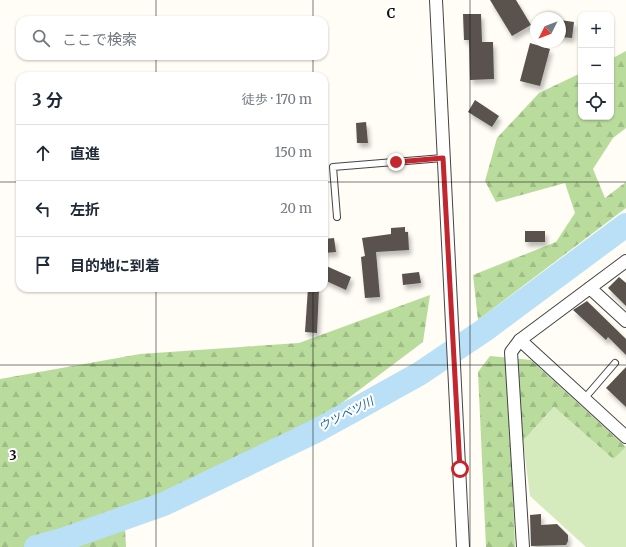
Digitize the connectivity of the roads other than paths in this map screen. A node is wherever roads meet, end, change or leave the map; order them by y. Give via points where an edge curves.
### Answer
1 (436, 0) edge
2 (443, 158) junction
3 (337, 217) dead end
4 (626, 261) edge
5 (590, 288) junction
6 (626, 321) edge
7 (520, 340) junction
8 (616, 363) dead end
9 (584, 399) junction
10 (626, 437) edge
11 (463, 547) edge
12 (523, 547) edge

1 - 2 street
2 - 3 lane via 333,167
2 - 11 street
4 - 5 street
5 - 6 street
5 - 7 street
7 - 9 street
7 - 12 street via 511,352
8 - 9 lane
9 - 10 street

